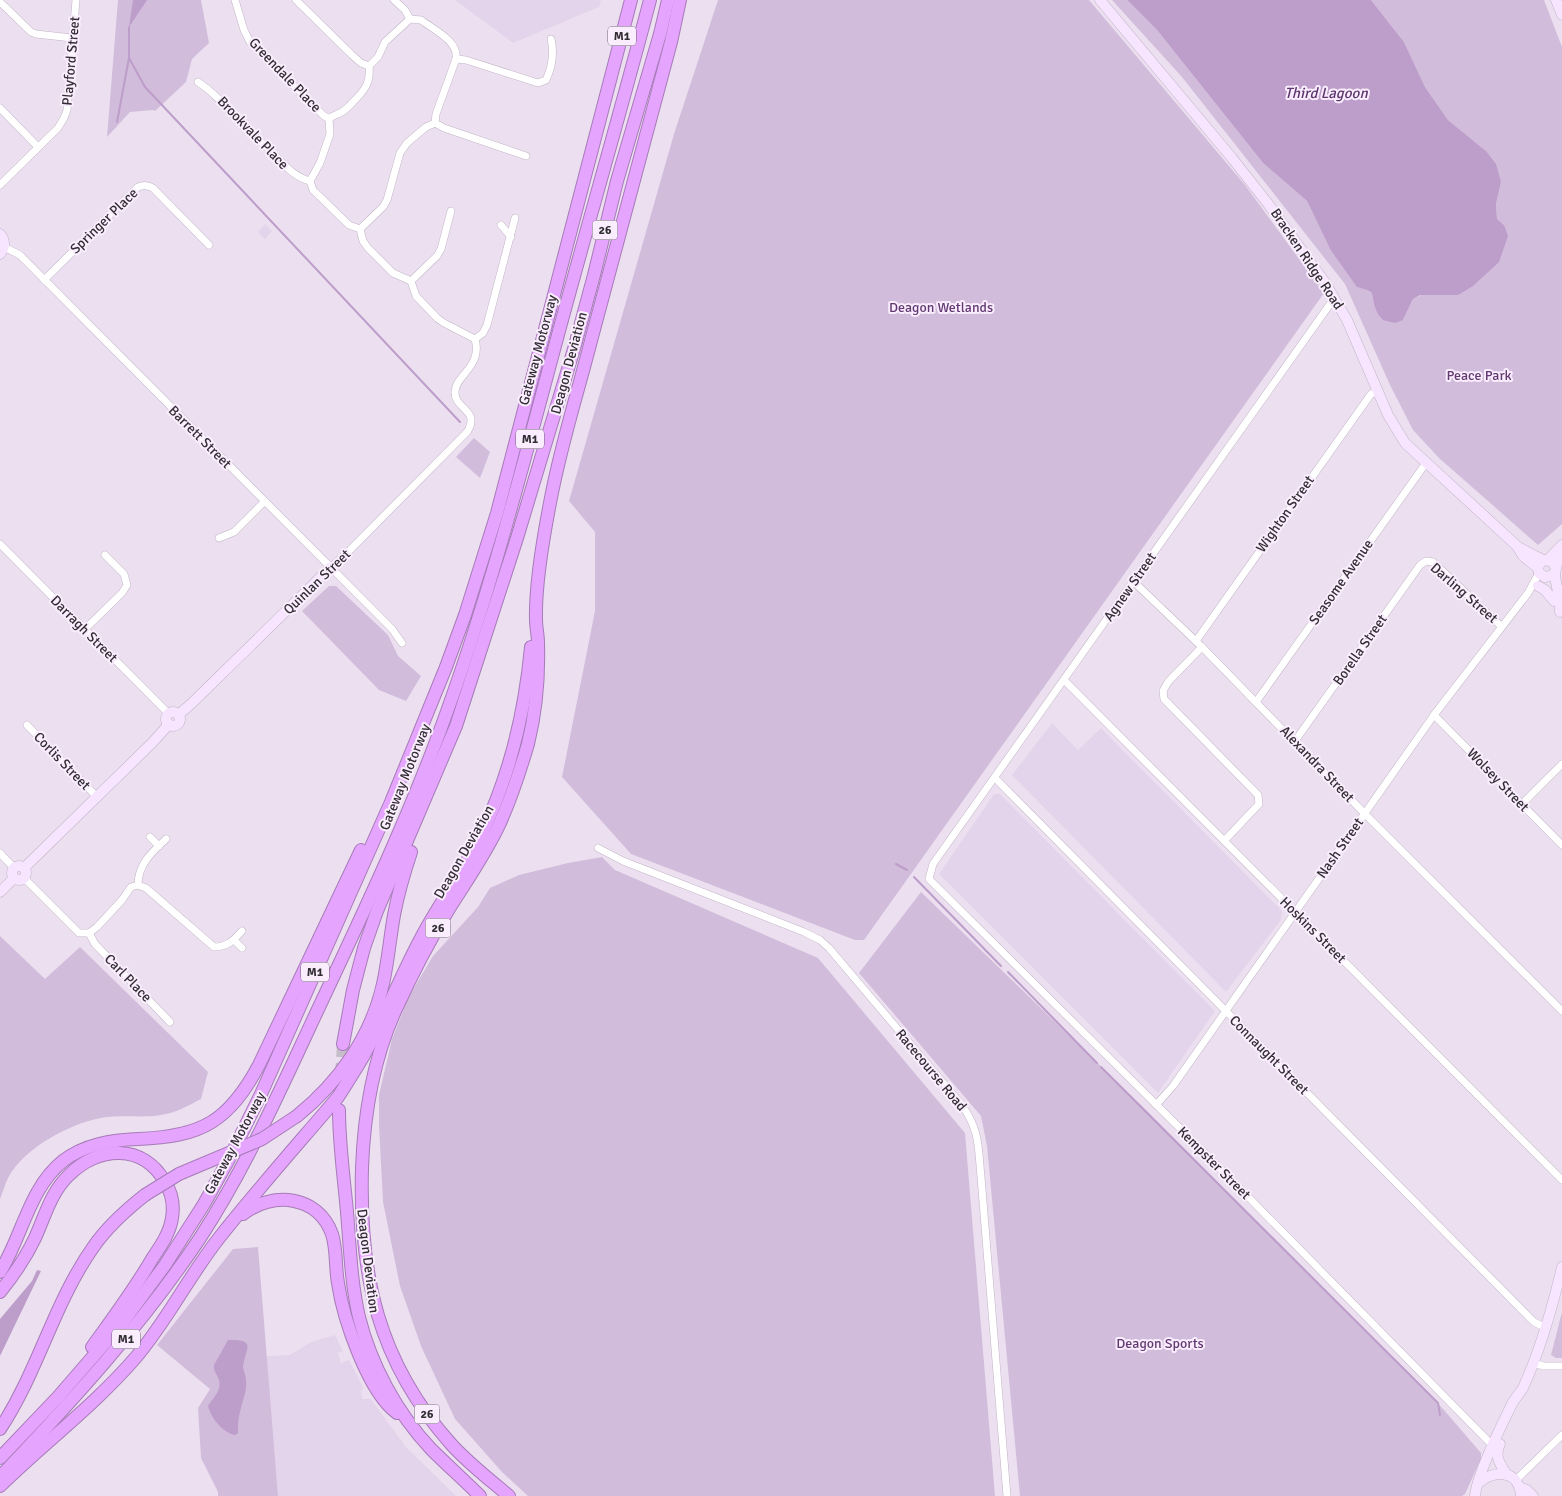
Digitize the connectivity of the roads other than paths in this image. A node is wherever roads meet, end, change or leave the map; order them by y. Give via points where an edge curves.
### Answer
1 (76, 0) edge
2 (235, 0) edge
3 (296, 0) edge
4 (394, 0) edge
5 (631, 0) edge
6 (650, 0) edge
7 (668, 0) edge
8 (680, 0) edge
9 (1100, 0) edge
10 (1556, 0) edge
11 (0, 2) edge
12 (1562, 15) edge
13 (410, 19) junction
14 (72, 38) junction
15 (551, 39) dead end
16 (456, 59) junction
17 (369, 66) junction
18 (198, 82) dead end
19 (0, 108) edge
20 (329, 119) junction
21 (435, 123) junction
22 (38, 147) junction
23 (526, 156) dead end
24 (310, 181) junction
25 (0, 185) edge
26 (451, 211) dead end
27 (515, 218) dead end
28 (501, 225) dead end
29 (360, 229) junction
30 (0, 234) edge
31 (511, 237) junction
32 (209, 245) dead end
33 (2, 251) edge
34 (44, 280) junction
35 (411, 281) junction
36 (1335, 297) junction
37 (476, 339) junction
38 (1378, 391) junction
39 (1426, 463) junction
40 (264, 502) junction
41 (219, 538) dead end
42 (0, 544) edge
43 (1562, 545) edge
44 (1562, 553) edge
45 (106, 555) dead end
46 (1426, 561) joint
47 (330, 568) junction
48 (1547, 569) junction
49 (1134, 582) junction
50 (1538, 586) junction
51 (1528, 592) junction
52 (1554, 601) junction
53 (1561, 617) edge
54 (535, 622) junction
55 (1501, 626) junction
56 (84, 630) junction
57 (1196, 641) junction
58 (402, 643) dead end
59 (1202, 647) junction
60 (1064, 680) junction
61 (1256, 702) junction
62 (1434, 714) junction
63 (172, 717) junction
64 (27, 725) dead end
65 (1295, 741) junction
66 (447, 748) junction
67 (1562, 764) edge
68 (995, 778) junction
69 (97, 797) junction
70 (391, 802) junction
71 (1522, 804) junction
72 (1364, 813) junction
73 (150, 837) dead end
74 (166, 839) dead end
75 (1225, 840) junction
76 (1562, 845) edge
77 (159, 846) junction
78 (598, 848) dead end
79 (0, 853) edge
80 (19, 873) junction
81 (929, 879) joint
82 (138, 885) junction
83 (0, 892) edge
84 (1295, 911) junction
85 (242, 931) dead end
86 (89, 933) junction
87 (234, 940) junction
88 (242, 948) dead end
89 (1225, 1010) junction
90 (1562, 1011) edge
91 (170, 1022) dead end
92 (343, 1044) tunnel mouth
93 (1156, 1105) junction
94 (339, 1110) dead end
95 (1562, 1180) edge
96 (232, 1224) junction
97 (1562, 1267) edge
98 (0, 1272) edge
99 (0, 1292) edge
100 (1546, 1328) junction
101 (1533, 1362) junction
102 (88, 1363) junction
103 (1562, 1366) edge
104 (409, 1422) junction
105 (0, 1429) edge
106 (1562, 1435) edge
107 (1495, 1448) junction
108 (0, 1458) edge
109 (0, 1477) edge
110 (1515, 1485) edge
111 (0, 1486) edge
112 (1475, 1492) edge
113 (480, 1496) edge
114 (509, 1496) edge
115 (1008, 1496) edge
116 (1533, 1496) edge

1 - 14 street, Playford Street
2 - 20 street, Greendale Place via 250,42
3 - 17 street via 352,55
4 - 13 street
5 - 70 highway, Gateway Motorway / M1 via 497,512 446,667
6 - 109 highway, Gateway Motorway / M1 via 497,560 449,707 368,904 262,1127 201,1235 109,1359
7 - 66 highway, Deagon Deviation / 26 via 571,358 485,640
8 - 54 highway, Deagon Deviation / 26 via 553,485
9 - 36 main road, Bracken Ridge Road via 1259,192
10 - 12 main road
11 - 14 street via 31,32
13 - 16 street via 421,20 452,43 457,52
13 - 17 street via 385,42
14 - 22 street, Playford Street via 67,110 58,128
15 - 16 street via 553,49 549,72 546,80 538,83
16 - 21 street
17 - 20 street via 368,85 341,113
18 - 24 street, Brookvale Place via 212,92 292,173
19 - 22 street
20 - 24 street via 330,134
21 - 23 street
21 - 29 street via 407,143 400,153 387,200
22 - 25 street, Playford Street
24 - 29 street via 313,190 349,225
26 - 35 street via 441,249
27 - 31 street
28 - 31 street
29 - 35 street via 368,248 393,273
30 - 33 main road, Barrett Street via 4,238
31 - 37 street via 487,325
32 - 34 street, Springer Place via 153,188 141,186
33 - 34 street, Barrett Street via 20,255
34 - 40 street, Barrett Street
35 - 37 street via 416,296 437,318
36 - 38 main road, Bracken Ridge Road
36 - 49 street, Agnew Street
37 - 47 street, Quinlan Street via 474,361 454,390 471,418 468,432
38 - 39 main road, Bracken Ridge Road via 1399,436
38 - 57 street, Wighton Street via 1371,394
39 - 48 main road, Bracken Ridge Road via 1517,546 1523,556
39 - 61 street, Seasome Avenue
40 - 41 street via 234,532
40 - 47 street, Barrett Street
42 - 56 street, Darragh Street
43 - 48 main road
44 - 48 main road
45 - 56 street via 124,574 126,589
46 - 55 street, Darling Street via 1433,562
46 - 65 street, Borella Street
47 - 58 street, Barrett Street
47 - 63 main road, Quinlan Street via 191,704
48 - 50 street, Nash Street
48 - 51 street, Nash Street
48 - 52 main road
48 - 53 main road via 1561,604
49 - 57 street, Alexandra Street
49 - 60 street, Agnew Street
50 - 51 street, Nash Street
50 - 52 main road
51 - 55 street, Nash Street
52 - 53 main road
54 - 96 highway via 524,705 514,746 482,833 421,937 379,1026 338,1097
54 - 114 highway, Deagon Deviation / 26 via 538,637 535,704 511,797 483,855 421,959 385,1036 366,1113 362,1174 363,1242 368,1279 379,1321 394,1358 418,1402 439,1430 469,1462
55 - 62 street, Nash Street
56 - 63 street, Darragh Street
57 - 59 street, Alexandra Street
59 - 61 street, Alexandra Street
59 - 75 street via 1163,691 1164,699 1258,795 1259,804
60 - 68 street, Agnew Street
60 - 75 street, Hoskins Street
61 - 65 street, Alexandra Street
62 - 71 street, Wolsey Street
62 - 72 street, Nash Street
63 - 69 main road, Quinlan Street
64 - 69 street, Corlis Street
65 - 72 street, Alexandra Street
66 - 92 highway, Deagon Deviation / 26 via 364,948
66 - 105 highway, bridge via 398,894 383,985 368,1028 354,1053 315,1102 297,1116 262,1139 179,1174 119,1216 84,1261 26,1383
67 - 71 street
68 - 81 street, Agnew Street via 933,864
68 - 89 street, Connaught Street
69 - 80 main road, Quinlan Street
70 - 98 highway via 376,817 260,1065 239,1099 223,1115 197,1130 98,1144 63,1160 35,1196
70 - 102 highway, Gateway Motorway / M1 via 229,1159 165,1264
71 - 76 street, Wolsey Street
72 - 84 street, Nash Street
72 - 90 street, Alexandra Street
73 - 77 street
74 - 77 street
75 - 84 street, Hoskins Street
77 - 82 street via 138,874
78 - 115 street, Racecourse Road via 623,861 810,934 822,942 971,1118 982,1177
79 - 80 street
80 - 83 main road, Quinlan Street
80 - 86 street via 79,932
81 - 93 street, Kempster Street
82 - 86 street via 132,887
82 - 87 street via 146,888 214,947 224,947
84 - 89 street, Nash Street
84 - 95 street, Hoskins Street
85 - 87 street
86 - 91 street, Carl Place via 95,944
87 - 88 street
89 - 93 street, Nash Street via 1173,1086
89 - 100 street, Connaught Street via 1534,1322
93 - 107 street, Kempster Street
94 - 104 highway, Deagon Deviation / 26 via 340,1151 359,1317 384,1381
96 - 104 highway via 259,1204 280,1199 307,1205 323,1219 332,1234 340,1296 353,1341 375,1387 390,1408
96 - 111 highway via 138,1355
97 - 100 main road
99 - 102 highway via 24,1257 51,1200 69,1175 88,1161 116,1152 134,1155 151,1164 168,1187 173,1201 172,1219 144,1273 89,1350
100 - 101 main road
101 - 103 street
101 - 107 main road via 1519,1406
102 - 108 highway, Gateway Motorway / M1
104 - 113 highway, Deagon Deviation / 26
106 - 110 street
107 - 110 main road via 1499,1463
107 - 112 main road
110 - 112 main road via 1501,1474 1490,1475
110 - 116 main road

